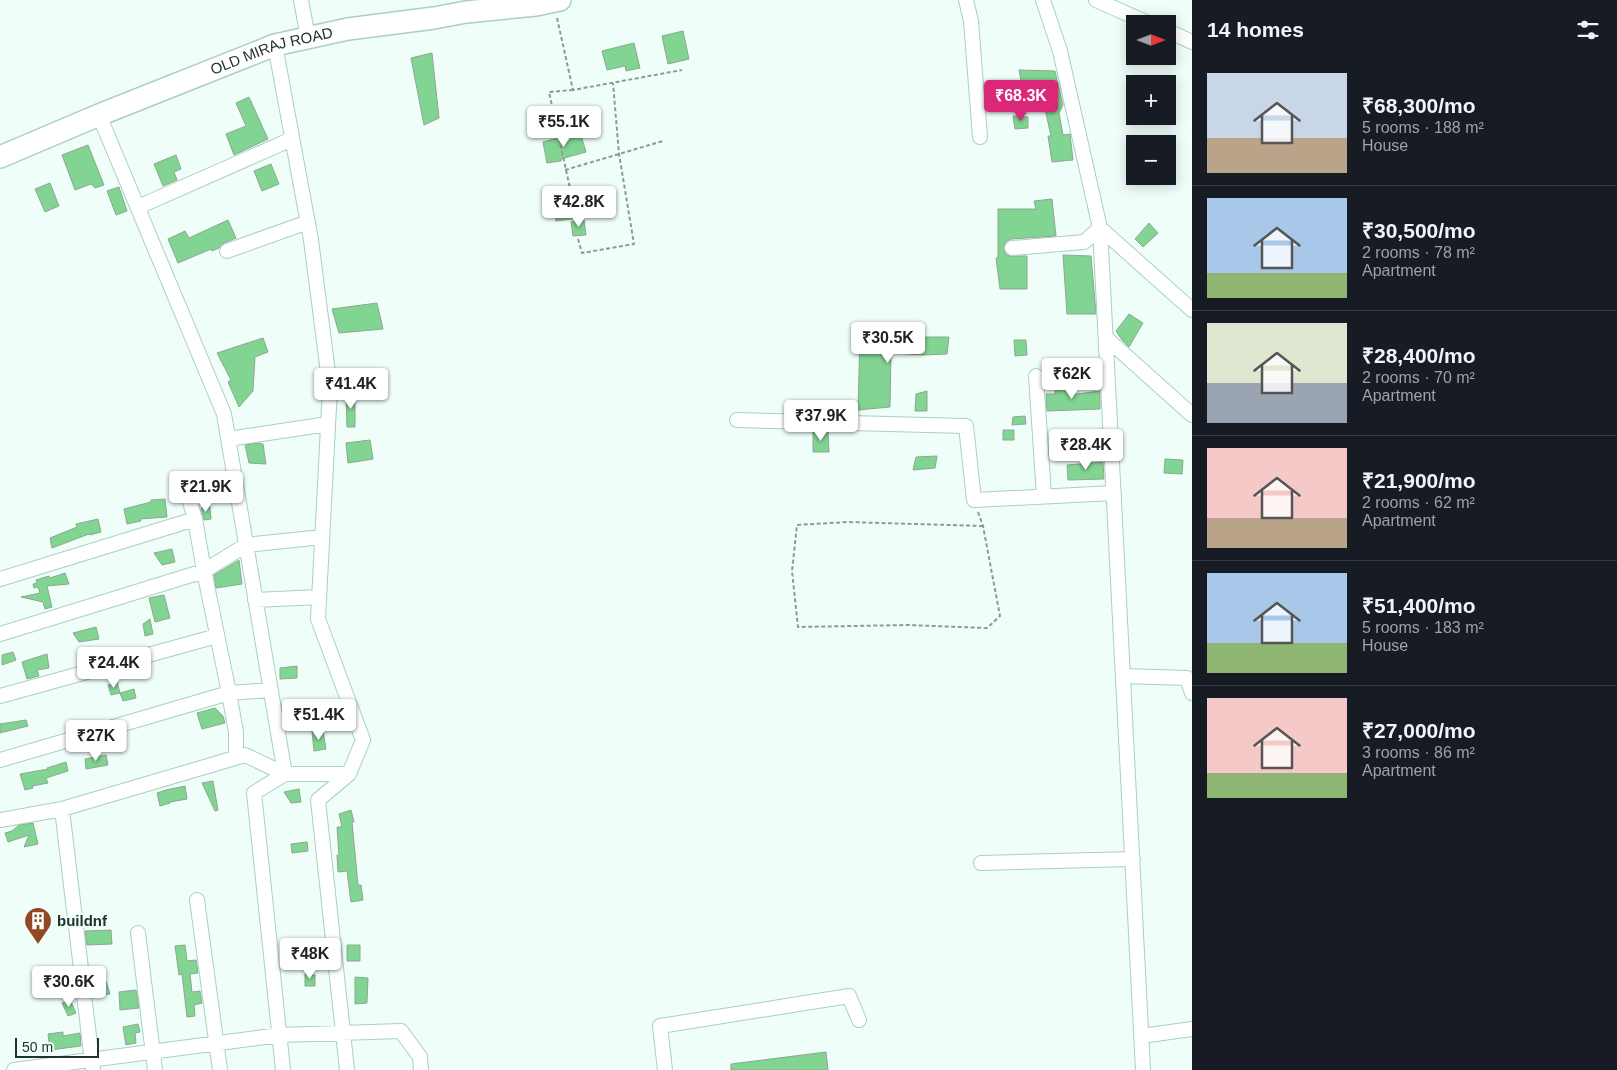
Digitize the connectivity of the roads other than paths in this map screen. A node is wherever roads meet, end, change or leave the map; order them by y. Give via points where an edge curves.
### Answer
1 (301, 0) edge
2 (557, 0) edge
3 (966, 0) edge
4 (1043, 0) edge
5 (1096, 0) edge
6 (1130, 15) edge
7 (1176, 35) edge
8 (308, 38) junction
9 (1192, 42) edge
10 (275, 45) junction
11 (99, 115) junction
12 (980, 137) dead end
13 (292, 139) junction
14 (0, 157) edge
15 (138, 207) junction
16 (308, 222) junction
17 (1100, 228) junction
18 (1012, 248) dead end
19 (227, 251) dead end
20 (1192, 310) edge
21 (1106, 338) junction
22 (1036, 376) dead end
23 (1192, 415) edge
24 (737, 420) dead end
25 (328, 424) junction
26 (228, 439) junction
27 (234, 476) junction
28 (1114, 493) junction
29 (1044, 496) junction
30 (195, 519) junction
31 (322, 537) junction
32 (246, 545) junction
33 (204, 570) junction
34 (0, 579) edge
35 (319, 597) junction
36 (256, 600) junction
37 (0, 634) edge
38 (217, 636) junction
39 (1123, 676) junction
40 (271, 690) junction
41 (1192, 692) edge
42 (229, 693) junction
43 (0, 696) edge
44 (236, 757) junction
45 (0, 760) edge
46 (285, 774) junction
47 (349, 774) junction
48 (62, 809) junction
49 (0, 820) edge
50 (1133, 859) junction
51 (981, 863) dead end
52 (198, 900) dead end
53 (138, 934) dead end
54 (859, 1020) dead end
55 (1192, 1029) edge
56 (343, 1033) junction
57 (280, 1035) junction
58 (1142, 1036) junction
59 (216, 1043) junction
60 (153, 1052) junction
61 (92, 1065) edge
62 (14, 1070) edge
63 (155, 1070) edge
64 (220, 1070) edge
65 (283, 1070) edge
66 (347, 1070) edge
67 (421, 1070) edge
68 (665, 1070) edge
69 (1143, 1070) edge

1 - 8 street
2 - 8 main road, OLD MIRAJ ROAD via 348,28
3 - 12 street via 971,21
4 - 17 street via 1060,51
5 - 6 street
7 - 9 street
8 - 10 main road, OLD MIRAJ ROAD
10 - 11 main road, OLD MIRAJ ROAD
10 - 13 street
11 - 14 main road, OLD MIRAJ ROAD
11 - 15 street
13 - 15 street
13 - 16 street
15 - 26 street via 224,414
16 - 19 street
16 - 25 street via 330,388
17 - 18 street via 1084,242
17 - 20 street
17 - 21 street
21 - 23 street
21 - 28 street
22 - 29 street
24 - 29 street via 966,426 974,500
25 - 26 street
25 - 31 street
26 - 27 street
27 - 30 street via 190,502
27 - 32 street
28 - 29 street
28 - 39 street
30 - 33 street
30 - 34 street
31 - 32 street
31 - 35 street
32 - 33 street
32 - 36 street
33 - 37 street
33 - 38 street
35 - 36 street
35 - 47 street via 318,619 363,740
36 - 40 street
38 - 42 street
38 - 43 street
39 - 41 street via 1187,678
39 - 50 street
40 - 42 street
40 - 46 street
42 - 44 street via 236,732
42 - 45 street
44 - 46 street via 245,755
44 - 48 street
46 - 47 street
46 - 57 street via 254,793
47 - 56 street via 318,800
48 - 49 street
48 - 61 street
50 - 51 street
50 - 58 street
52 - 59 street
53 - 60 street
54 - 68 street via 849,996 660,1026
55 - 58 street
56 - 57 street
56 - 66 street
56 - 67 street via 401,1031 420,1057
57 - 59 street
57 - 65 street
58 - 69 street
59 - 60 street
59 - 64 street
60 - 61 street
60 - 63 street
61 - 62 street

